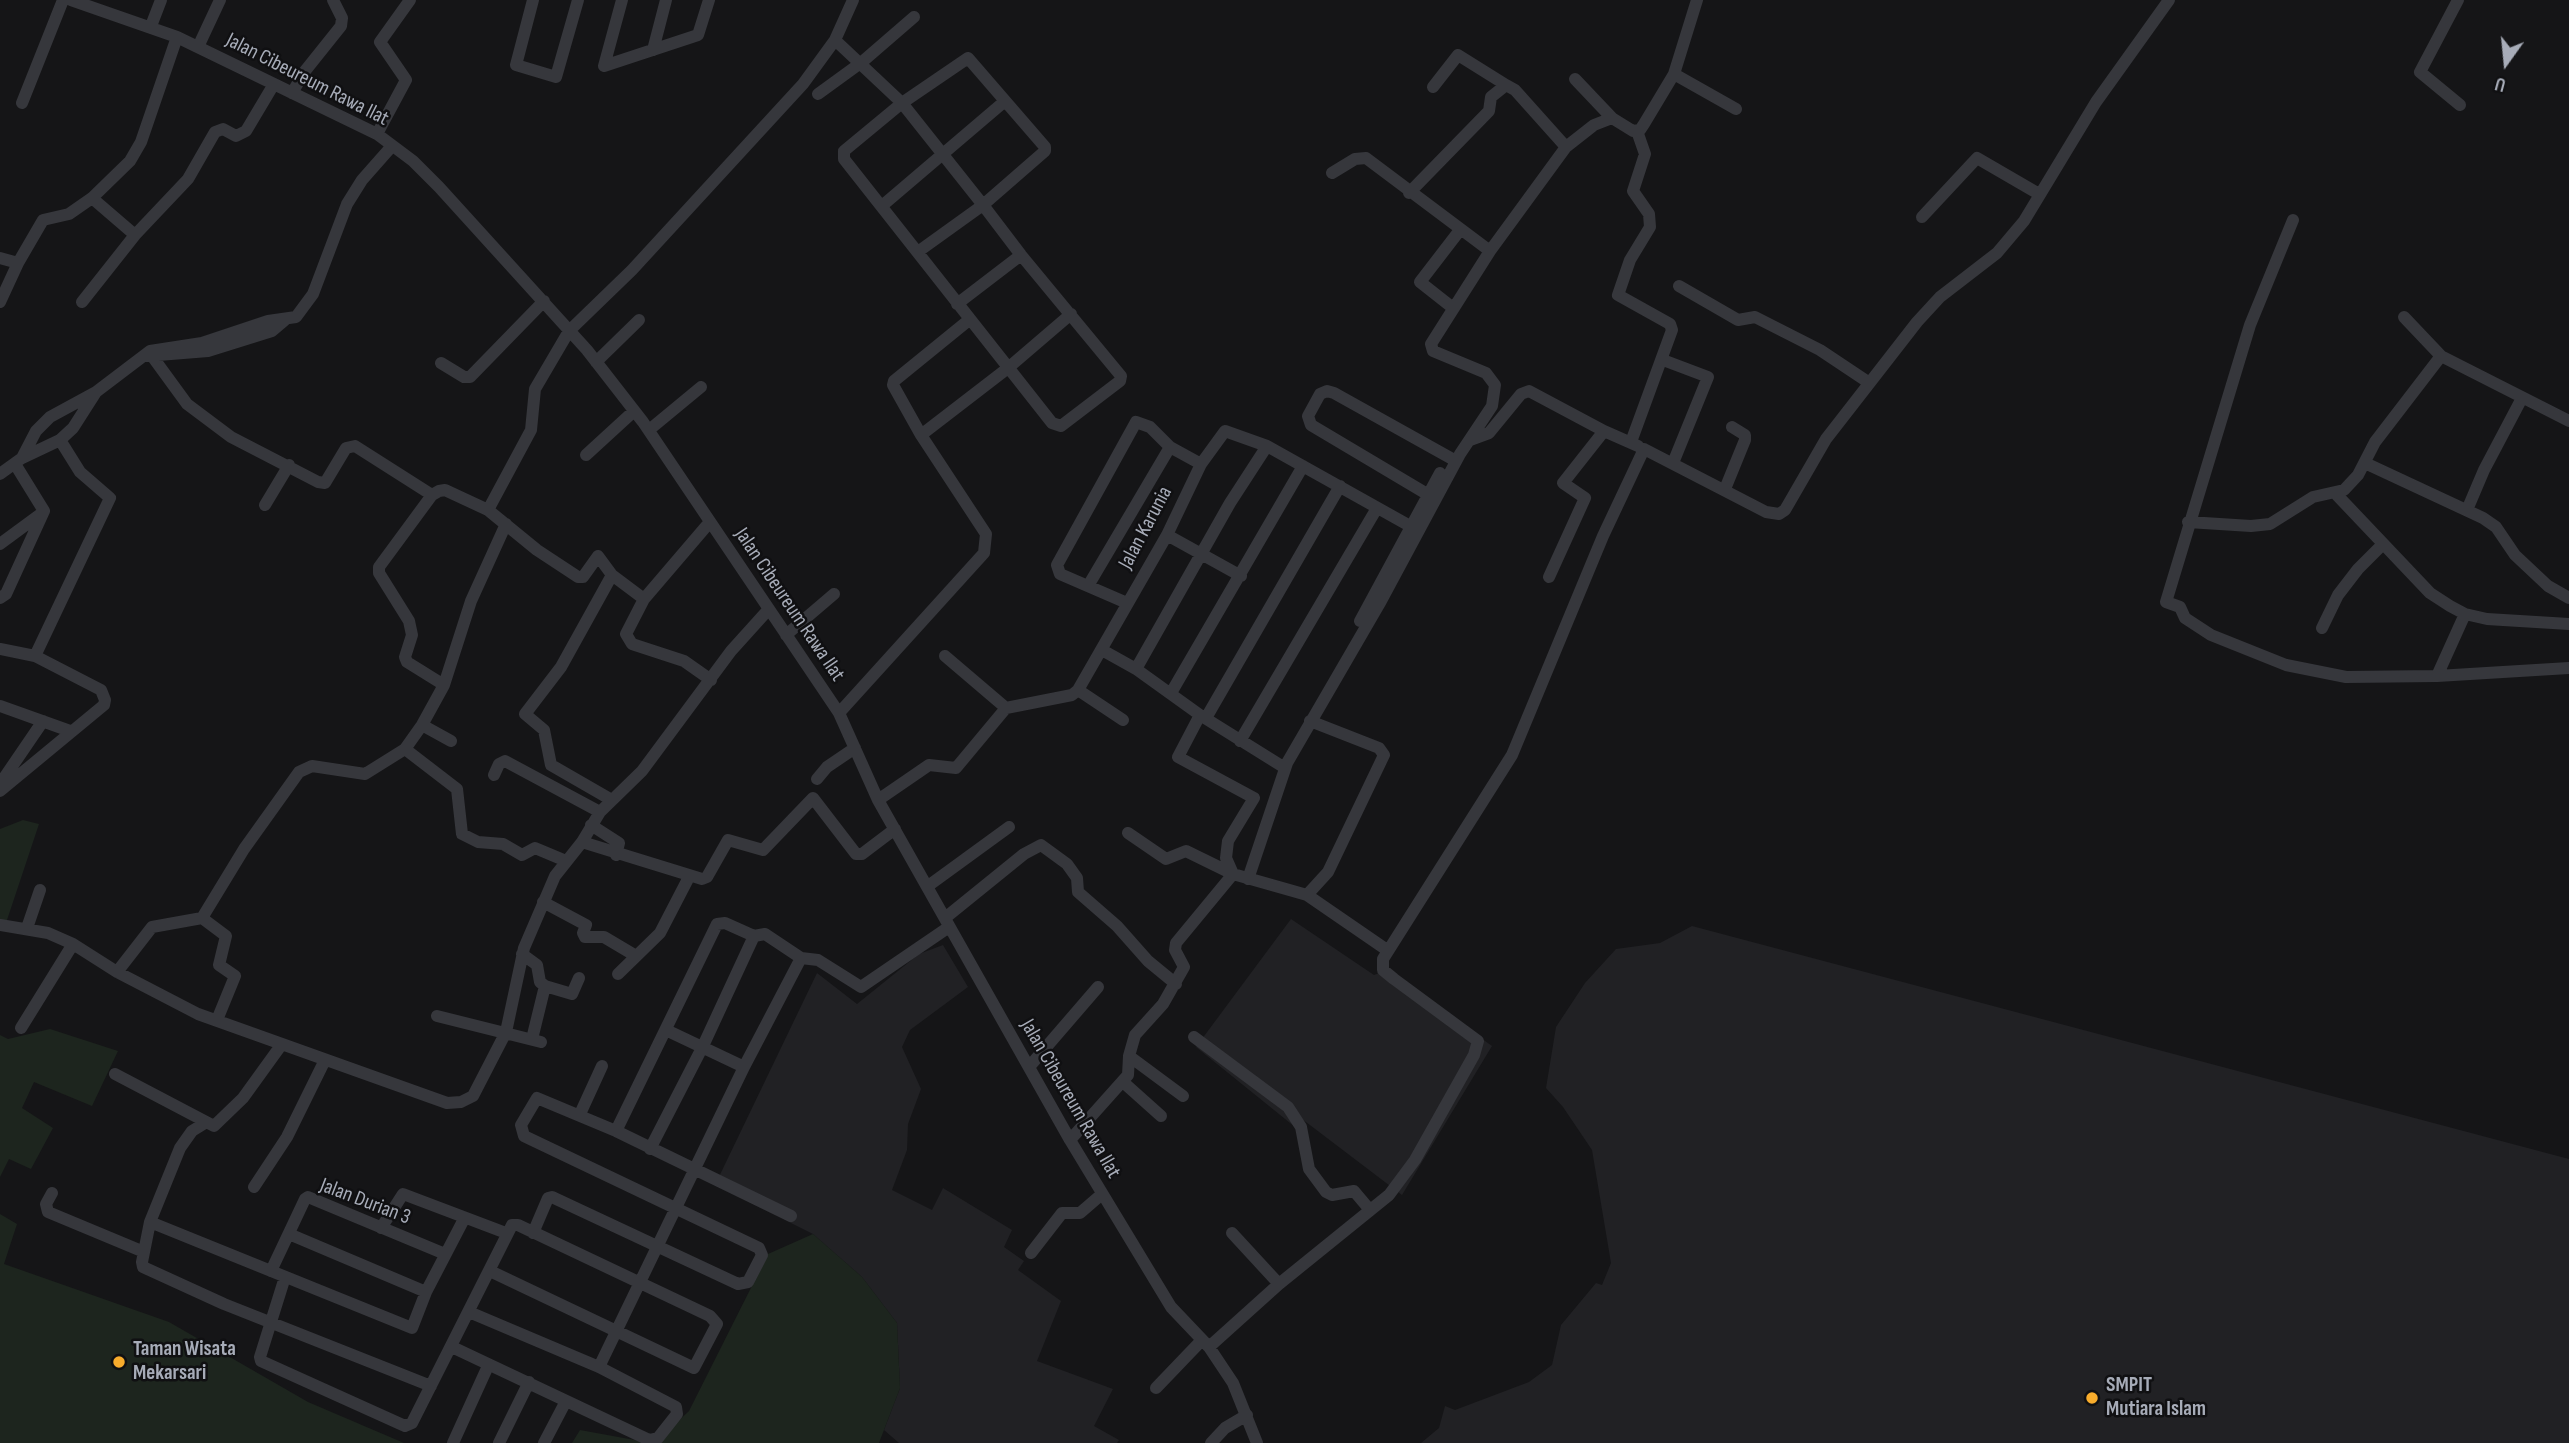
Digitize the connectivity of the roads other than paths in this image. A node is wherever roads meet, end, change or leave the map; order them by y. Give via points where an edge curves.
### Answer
1 (63, 0) edge
2 (161, 0) edge
3 (220, 0) edge
4 (333, 0) edge
5 (410, 0) edge
6 (533, 0) edge
7 (578, 0) edge
8 (622, 0) edge
9 (666, 0) edge
10 (709, 0) edge
11 (853, 0) edge
12 (1698, 0) edge
13 (2169, 0) edge
14 (2458, 0) edge
15 (77, 1) edge
16 (914, 17) dead end
17 (151, 26) junction
18 (177, 37) junction
19 (835, 40) junction
20 (198, 47) junction
21 (653, 50) junction
22 (862, 62) junction
23 (1674, 75) junction
24 (1575, 79) dead end
25 (274, 84) junction
26 (1506, 85) junction
27 (1433, 87) dead end
28 (292, 93) junction
29 (818, 94) dead end
30 (1005, 101) junction
31 (22, 103) dead end
32 (902, 103) junction
33 (2460, 105) dead end
34 (1736, 109) dead end
35 (1612, 118) junction
36 (1637, 131) junction
37 (377, 134) junction
38 (392, 146) junction
39 (1566, 147) junction
40 (942, 153) junction
41 (1332, 173) dead end
42 (1409, 193) junction
43 (2039, 194) junction
44 (92, 198) junction
45 (883, 205) junction
46 (983, 205) junction
47 (1922, 217) dead end
48 (2293, 220) dead end
49 (1460, 230) junction
50 (135, 235) junction
51 (919, 251) junction
52 (1490, 251) junction
53 (1021, 255) junction
54 (0, 258) edge
55 (18, 263) junction
56 (1679, 286) dead end
57 (544, 301) junction
58 (0, 302) edge
59 (82, 302) dead end
60 (957, 304) junction
61 (1453, 308) junction
62 (1070, 314) junction
63 (2404, 317) dead end
64 (639, 320) dead end
65 (970, 320) junction
66 (569, 331) junction
67 (149, 356) junction
68 (2441, 356) junction
69 (1663, 360) junction
70 (596, 362) junction
71 (441, 363) dead end
72 (1008, 368) junction
73 (1868, 382) junction
74 (701, 387) dead end
75 (96, 392) junction
76 (2522, 398) junction
77 (634, 411) junction
78 (2569, 421) edge
79 (1732, 427) dead end
80 (649, 430) junction
81 (1604, 431) junction
82 (921, 435) junction
83 (60, 440) junction
84 (1470, 440) junction
85 (1631, 442) junction
86 (1267, 446) junction
87 (1170, 447) junction
88 (1644, 449) junction
89 (586, 455) dead end
90 (1452, 460) junction
91 (18, 461) junction
92 (1673, 463) junction
93 (2365, 463) junction
94 (1201, 464) junction
95 (289, 466) junction
96 (1303, 466) junction
97 (0, 474) edge
98 (1340, 486) junction
99 (1725, 489) junction
100 (1427, 494) junction
101 (2336, 494) junction
102 (432, 495) junction
103 (265, 505) dead end
104 (1377, 508) junction
105 (488, 510) junction
106 (2467, 510) junction
107 (44, 511) junction
108 (2188, 522) junction
109 (709, 523) junction
110 (506, 524) junction
111 (1410, 526) junction
112 (1167, 535) junction
113 (0, 544) edge
114 (2383, 544) junction
115 (1201, 554) junction
116 (612, 575) junction
117 (1241, 576) junction
118 (1549, 578) dead end
119 (1088, 586) junction
120 (834, 594) dead end
121 (0, 598) edge
122 (2569, 598) edge
123 (644, 599) junction
124 (1127, 603) junction
125 (768, 610) junction
126 (2465, 614) junction
127 (2569, 624) edge
128 (2322, 628) dead end
129 (786, 635) junction
130 (0, 649) edge
131 (1102, 650) junction
132 (35, 656) junction
133 (945, 656) dead end
134 (2569, 668) edge
135 (1136, 669) junction
136 (2437, 676) junction
137 (711, 680) junction
138 (444, 685) junction
139 (1078, 690) junction
140 (1171, 693) junction
141 (0, 706) edge
142 (1006, 708) junction
143 (839, 713) junction
144 (1203, 717) junction
145 (1123, 720) dead end
146 (43, 721) junction
147 (1310, 721) junction
148 (422, 725) junction
149 (70, 731) junction
150 (452, 741) dead end
151 (1240, 741) junction
152 (855, 748) junction
153 (405, 749) junction
154 (1281, 765) junction
155 (494, 775) dead end
156 (817, 779) dead end
157 (0, 784) edge
158 (0, 791) edge
159 (610, 799) junction
160 (878, 800) junction
161 (600, 812) junction
162 (591, 825) junction
163 (1009, 827) dead end
164 (895, 829) junction
165 (1128, 833) dead end
166 (582, 842) junction
167 (616, 855) junction
168 (566, 861) junction
169 (1233, 874) junction
170 (689, 877) junction
171 (1248, 879) junction
172 (928, 887) junction
173 (40, 890) dead end
174 (1307, 895) junction
175 (543, 902) junction
176 (202, 918) junction
177 (947, 923) junction
178 (0, 925) edge
179 (27, 928) junction
180 (754, 936) junction
181 (74, 944) junction
182 (1387, 950) junction
183 (522, 954) junction
184 (636, 956) junction
185 (801, 958) junction
186 (117, 972) junction
187 (618, 974) dead end
188 (579, 978) dead end
189 (1176, 984) junction
190 (545, 986) junction
191 (1098, 987) dead end
192 (437, 1016) dead end
193 (217, 1020) junction
194 (21, 1028) dead end
195 (666, 1030) junction
196 (506, 1032) junction
197 (1194, 1037) dead end
198 (282, 1044) junction
199 (703, 1046) junction
200 (1129, 1056) junction
201 (325, 1060) junction
202 (603, 1066) dead end
203 (744, 1067) junction
204 (1029, 1067) junction
205 (115, 1074) dead end
206 (1123, 1082) junction
207 (1183, 1096) dead end
208 (580, 1114) junction
209 (1161, 1116) dead end
210 (205, 1123) junction
211 (616, 1131) junction
212 (1070, 1140) junction
213 (650, 1149) junction
214 (695, 1170) junction
215 (254, 1187) dead end
216 (52, 1193) dead end
217 (1102, 1194) junction
218 (675, 1208) junction
219 (1370, 1210) junction
220 (791, 1216) dead end
221 (464, 1219) junction
222 (150, 1222) junction
223 (381, 1228) junction
224 (506, 1233) junction
225 (533, 1233) junction
226 (1232, 1233) dead end
227 (289, 1234) junction
228 (657, 1247) junction
229 (144, 1252) junction
230 (1031, 1253) dead end
231 (445, 1254) junction
232 (271, 1271) junction
233 (490, 1271) junction
234 (285, 1277) junction
235 (1279, 1284) junction
236 (640, 1285) junction
237 (426, 1292) junction
238 (469, 1312) junction
239 (273, 1322) junction
240 (617, 1331) junction
241 (1206, 1343) junction
242 (452, 1347) junction
243 (488, 1366) junction
244 (600, 1367) junction
245 (528, 1382) junction
246 (432, 1386) junction
247 (1156, 1388) dead end
248 (566, 1401) junction
249 (1247, 1415) junction
250 (453, 1443) edge
251 (499, 1443) edge
252 (544, 1443) edge
253 (1211, 1443) edge
254 (1257, 1443) edge

1 - 31 street
2 - 17 street
3 - 20 street
4 - 28 street via 341,26
5 - 37 street via 380,42 406,80
6 - 7 street via 516,65 556,77
8 - 21 street via 604,66
9 - 21 street
10 - 21 street via 698,35
11 - 19 street
12 - 23 street
13 - 43 street via 2096,102
14 - 33 street via 2420,72
15 - 17 street, Jalan Cibeureum Rawa Ilat
16 - 22 street
17 - 18 street, Jalan Cibeureum Rawa Ilat
18 - 20 street, Jalan Cibeureum Rawa Ilat
18 - 44 street via 141,142 130,161
19 - 22 street
19 - 66 street via 803,84
20 - 25 street, Jalan Cibeureum Rawa Ilat
22 - 29 street
22 - 32 street
23 - 34 street
23 - 36 street
24 - 35 street
25 - 28 street, Jalan Cibeureum Rawa Ilat
25 - 50 street via 246,131 236,136 223,129 215,132 188,179
26 - 27 street via 1458,55
26 - 39 street
26 - 42 street via 1491,97 1489,111
28 - 37 street, Jalan Cibeureum Rawa Ilat
30 - 32 street via 972,60 964,58
30 - 40 street
30 - 46 street via 1045,151
32 - 40 street
32 - 45 street via 842,155
35 - 36 street
35 - 39 street via 1594,125
36 - 69 street via 1645,154 1633,191 1649,214 1650,227 1617,289 1618,295 1670,324
37 - 38 street, Jalan Cibeureum Rawa Ilat
38 - 57 street, Jalan Cibeureum Rawa Ilat via 430,178
38 - 67 street via 347,204 304,309 296,317 268,321 202,343 158,348
39 - 52 street
40 - 45 street
40 - 46 street
41 - 42 street via 1355,159 1366,158
42 - 49 street
43 - 47 street via 1976,158
43 - 73 street via 1997,253 1940,297
44 - 50 street
44 - 55 street via 69,214 43,220
45 - 51 street
46 - 51 street
46 - 53 street
48 - 108 street via 2250,324
49 - 52 street
49 - 61 street via 1420,282
50 - 59 street
51 - 60 street
52 - 61 street
53 - 60 street
53 - 62 street
54 - 55 street
55 - 58 street
56 - 73 street via 1738,320 1755,317
57 - 66 street, Jalan Cibeureum Rawa Ilat
57 - 71 street via 470,377
60 - 65 street
61 - 84 street via 1431,344 1433,351 1478,367 1496,390 1492,406
62 - 72 street
62 - 72 street via 1121,376 1120,381 1056,426
63 - 68 street
64 - 70 street
65 - 72 street
65 - 82 street via 894,381 894,390
66 - 70 street, Jalan Cibeureum Rawa Ilat
66 - 105 street via 535,389 531,430
67 - 75 street
67 - 95 street via 187,404 230,437
68 - 76 street
68 - 93 street via 2375,442
69 - 85 street
69 - 92 street via 1708,377
70 - 77 street, Jalan Cibeureum Rawa Ilat
72 - 82 street
73 - 99 street via 1826,439 1785,510 1772,514
74 - 80 street
75 - 83 street
75 - 91 street via 50,417
76 - 78 street
76 - 106 street
77 - 80 street, Jalan Cibeureum Rawa Ilat
77 - 89 street
79 - 99 street via 1745,435 1745,440
80 - 109 street, Jalan Cibeureum Rawa Ilat
81 - 84 street via 1529,391 1521,394 1489,433
81 - 85 street
81 - 118 street via 1563,483 1585,498
82 - 143 street via 986,534 984,553
83 - 91 street
83 - 132 street via 80,472 110,498
84 - 90 street
85 - 88 street
86 - 94 street, Jalan Karunia via 1231,430 1221,433
86 - 96 street
86 - 115 street
87 - 94 street
87 - 119 street
87 - 119 street via 1150,427 1136,422 1056,565 1060,574
88 - 92 street
88 - 182 street via 1512,755
90 - 100 street
90 - 100 street via 1334,393 1320,394 1308,416 1311,425
90 - 147 street via 1381,601
91 - 97 street
91 - 107 street
92 - 99 street
93 - 101 street
93 - 106 street
94 - 112 street, Jalan Karunia
95 - 102 street via 325,482 346,448 355,446
95 - 103 street
96 - 98 street
96 - 117 street
98 - 104 street
98 - 144 street
100 - 111 street
101 - 108 street via 2313,497 2270,524
101 - 114 street
102 - 105 street via 445,489
102 - 138 street via 382,562 379,573 409,621 412,635 407,662
104 - 111 street
104 - 151 street
105 - 110 street
106 - 122 street via 2496,527 2515,555 2548,586
107 - 113 street
107 - 121 street via 6,594
108 - 136 street via 2165,602 2180,607 2185,618 2211,635 2286,665 2317,672 2346,677
109 - 123 street
109 - 125 street, Jalan Cibeureum Rawa Ilat
110 - 116 street via 578,577 583,577 596,556
110 - 138 street via 471,601
111 - 154 street
112 - 115 street
112 - 124 street, Jalan Karunia
114 - 126 street via 2430,593
114 - 128 street via 2338,595
115 - 117 street
115 - 135 street
116 - 123 street
116 - 159 street via 561,667 525,714 544,730 551,765
117 - 140 street
119 - 124 street
120 - 129 street
123 - 137 street via 627,639 684,661
124 - 131 street, Jalan Karunia
125 - 129 street, Jalan Cibeureum Rawa Ilat
125 - 137 street
126 - 127 street
126 - 136 street
129 - 143 street, Jalan Cibeureum Rawa Ilat
130 - 132 street
131 - 135 street
131 - 139 street, Jalan Karunia
132 - 149 street via 104,694 104,705
133 - 142 street
134 - 136 street
135 - 140 street
137 - 159 street via 642,771
138 - 148 street
139 - 142 street
139 - 145 street
140 - 144 street
141 - 146 street
142 - 160 street via 956,768 929,765
143 - 152 street, Jalan Cibeureum Rawa Ilat
144 - 151 street
144 - 169 street via 1178,757 1254,799 1228,841 1226,858
146 - 149 street
146 - 157 street
147 - 154 street
147 - 174 street via 1379,748 1384,755 1328,872
148 - 150 street
148 - 153 street
149 - 158 street
151 - 154 street
152 - 156 street
152 - 160 street, Jalan Cibeureum Rawa Ilat
153 - 168 street via 457,789 462,834 478,842 503,844 522,855 535,848
153 - 176 street via 365,774 313,766 299,772
154 - 171 street
155 - 161 street via 505,761
159 - 161 street
160 - 164 street, Jalan Cibeureum Rawa Ilat
161 - 162 street
162 - 166 street
162 - 167 street via 619,843
163 - 172 street
164 - 170 street via 856,854 813,798 763,850 728,840 707,877
164 - 172 street, Jalan Cibeureum Rawa Ilat
165 - 169 street via 1166,859 1186,850
166 - 167 street
166 - 168 street
167 - 170 street
168 - 175 street
169 - 171 street
169 - 189 street via 1176,943 1176,952 1185,964
170 - 184 street via 660,933
171 - 174 street
172 - 177 street, Jalan Cibeureum Rawa Ilat
173 - 179 street
174 - 182 street
175 - 183 street
175 - 184 street via 586,925 585,937 604,937
176 - 186 street via 152,927
176 - 193 street via 226,936 219,965 235,976
177 - 185 street via 860,987 818,961
177 - 189 street via 1015,862 1041,845 1067,864 1078,892
177 - 204 street, Jalan Cibeureum Rawa Ilat
178 - 179 street
179 - 181 street
180 - 185 street via 765,934
180 - 195 street via 717,923
180 - 199 street
181 - 186 street
181 - 194 street
182 - 219 street via 1384,970 1478,1045 1405,1175 1390,1195
183 - 190 street via 537,965
183 - 196 street
184 - 187 street
185 - 203 street
186 - 193 street
188 - 190 street via 572,994
189 - 200 street via 1135,1035
190 - 196 street via 537,1040
191 - 204 street
192 - 196 street
193 - 198 street
195 - 199 street
195 - 211 street
196 - 201 street via 473,1096 461,1102 447,1103
197 - 219 street via 1288,1107 1301,1127 1309,1169 1326,1192 1354,1191
198 - 201 street
198 - 210 street via 226,1117 218,1125
199 - 203 street
199 - 213 street
200 - 206 street via 1129,1073
200 - 207 street
201 - 215 street via 286,1137
202 - 208 street
203 - 214 street
204 - 212 street, Jalan Cibeureum Rawa Ilat
205 - 210 street
206 - 209 street
206 - 212 street
208 - 211 street
208 - 218 street via 536,1098 521,1131
210 - 222 street via 192,1131 180,1148
211 - 213 street
212 - 217 street, Jalan Cibeureum Rawa Ilat
213 - 214 street
214 - 218 street
214 - 220 street
216 - 229 street via 46,1204 48,1212
217 - 230 street via 1080,1213 1062,1213
217 - 241 street, Jalan Cibeureum Rawa Ilat via 1171,1307
218 - 228 street
218 - 228 street via 760,1248 762,1255 753,1275 738,1284
219 - 235 street
221 - 223 street via 404,1194
221 - 224 street
221 - 231 street
222 - 229 street
222 - 232 street
223 - 227 street, Jalan Durian 3 via 308,1197
223 - 231 street, Jalan Durian 3
224 - 225 street via 512,1225
224 - 233 street
225 - 228 street via 552,1197
225 - 236 street
226 - 235 street
227 - 232 street, Jalan Durian 3
227 - 237 street
228 - 236 street
229 - 239 street via 145,1268
231 - 237 street
232 - 234 street
233 - 238 street
233 - 240 street
234 - 237 street via 410,1328 415,1326
234 - 239 street
235 - 241 street
236 - 240 street
236 - 240 street via 715,1319 716,1327 697,1366
238 - 242 street
238 - 244 street
239 - 246 street
239 - 246 street via 261,1362 405,1426 412,1423
240 - 244 street
241 - 247 street
241 - 249 street, Jalan Cibeureum Rawa Ilat via 1233,1383
242 - 243 street
242 - 246 street
243 - 245 street
243 - 250 street
244 - 248 street via 676,1406 677,1414 657,1438 649,1440
245 - 248 street
245 - 251 street
248 - 252 street
249 - 253 street
249 - 254 street, Jalan Cibeureum Rawa Ilat

